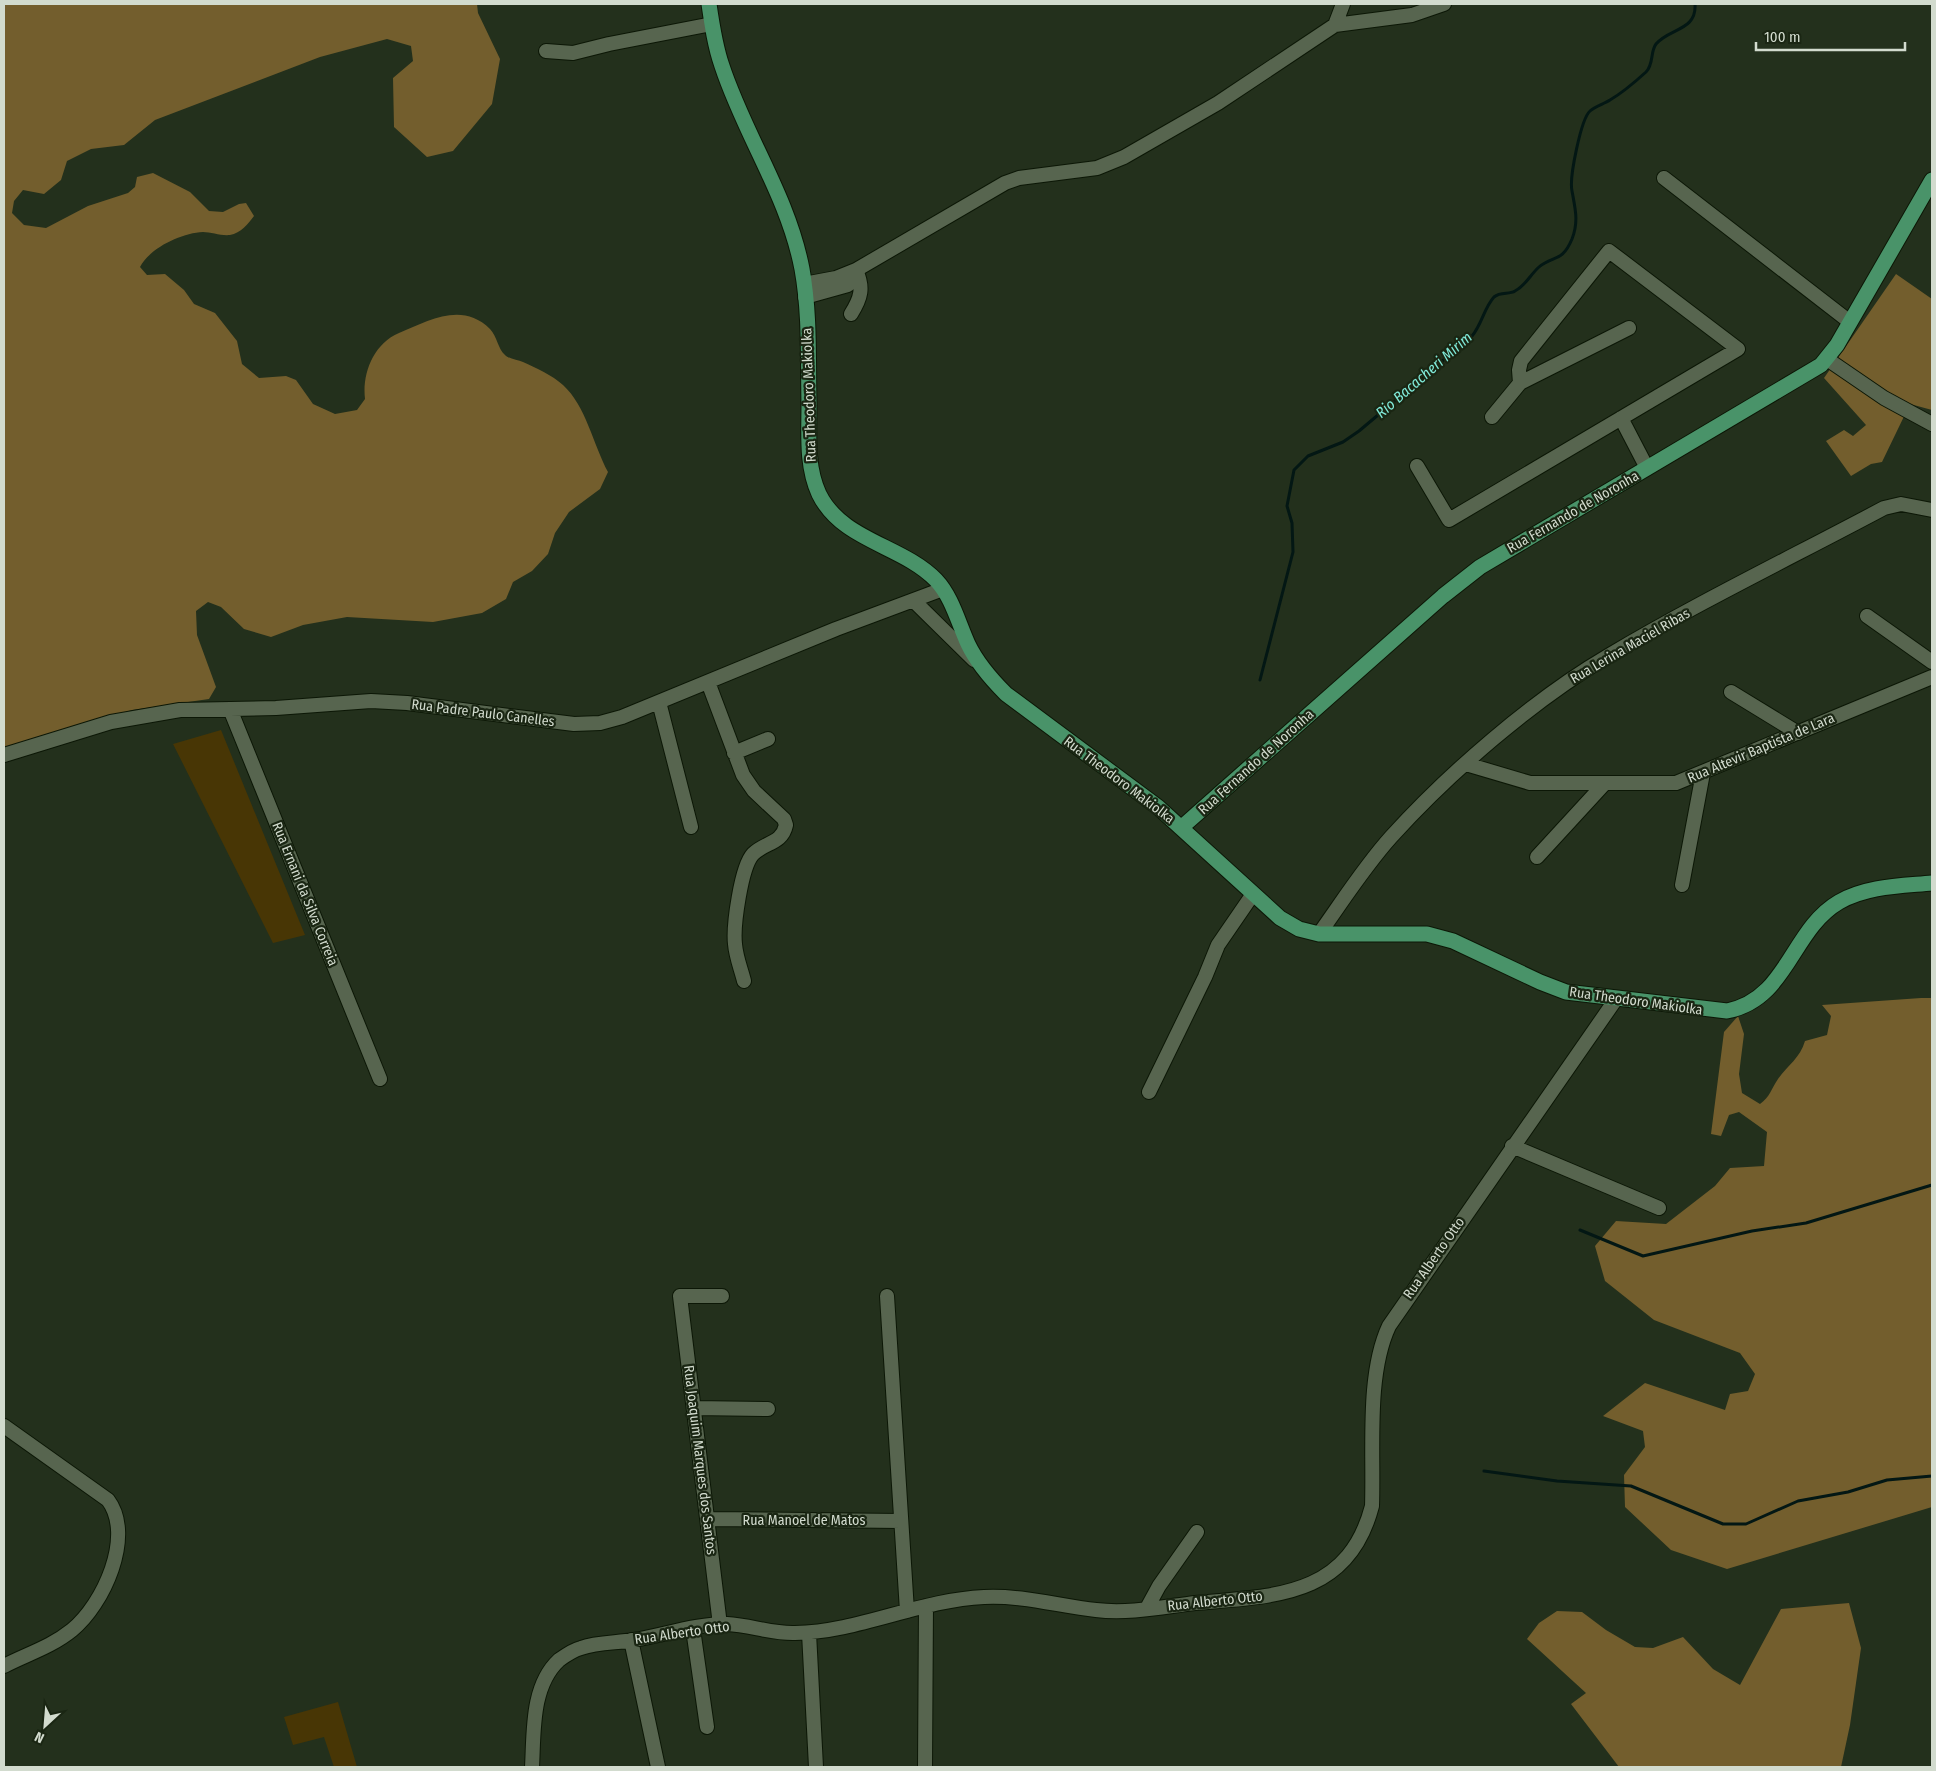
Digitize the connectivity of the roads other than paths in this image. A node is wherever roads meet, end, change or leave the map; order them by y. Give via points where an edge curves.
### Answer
1 (709, 4) edge
2 (1343, 4) edge
3 (1444, 4) edge
4 (712, 24) junction
5 (1335, 25) junction
6 (546, 51) dead end
7 (1664, 178) dead end
8 (1932, 180) edge
9 (856, 270) junction
10 (804, 291) junction
11 (851, 314) dead end
12 (1850, 322) junction
13 (1628, 328) dead end
14 (1827, 358) junction
15 (1520, 383) junction
16 (1492, 417) dead end
17 (1617, 420) junction
18 (1932, 424) edge
19 (1417, 466) dead end
20 (1644, 470) junction
21 (1932, 510) edge
22 (943, 589) junction
23 (914, 601) junction
24 (1867, 616) dead end
25 (1932, 662) edge
26 (982, 667) junction
27 (1932, 677) edge
28 (708, 682) junction
29 (1731, 692) dead end
30 (659, 702) junction
31 (230, 709) junction
32 (1798, 733) junction
33 (768, 739) dead end
34 (734, 753) junction
35 (4, 754) edge
36 (1466, 764) junction
37 (1704, 773) junction
38 (1605, 783) junction
39 (691, 827) dead end
40 (1182, 827) junction
41 (1537, 857) dead end
42 (1932, 883) edge
43 (1682, 885) dead end
44 (1253, 894) junction
45 (1319, 934) junction
46 (744, 982) dead end
47 (1616, 999) junction
48 (380, 1080) dead end
49 (1149, 1092) dead end
50 (1512, 1146) junction
51 (1659, 1208) dead end
52 (722, 1296) dead end
53 (887, 1296) dead end
54 (694, 1408) junction
55 (768, 1409) dead end
56 (4, 1426) edge
57 (708, 1519) junction
58 (901, 1521) junction
59 (1197, 1532) dead end
60 (926, 1606) junction
61 (1147, 1608) junction
62 (906, 1611) junction
63 (720, 1624) junction
64 (693, 1629) junction
65 (809, 1633) junction
66 (631, 1640) junction
67 (4, 1666) edge
68 (707, 1727) dead end
69 (532, 1767) edge
70 (658, 1767) edge
71 (816, 1767) edge
72 (925, 1767) edge

1 - 4 main road, Rua Theodoro Makiolka
2 - 5 street
3 - 5 street via 1412,15
4 - 6 street via 573,53
4 - 10 main road, Rua Theodoro Makiolka via 728,82 786,211
5 - 9 street via 1210,108 1124,157 1097,168 1005,183
7 - 12 street
8 - 12 main road, Rua Fernando de Noronha
9 - 10 street via 848,285
9 - 11 street via 862,288
10 - 22 main road, Rua Theodoro Makiolka via 810,460 819,493 850,528 925,571
12 - 14 main road, Rua Fernando de Noronha
13 - 15 street
14 - 18 street via 1884,398
14 - 20 main road, Rua Fernando de Noronha via 1805,376
15 - 16 street
15 - 17 street via 1520,361 1610,252 1738,349
17 - 19 street via 1449,520
17 - 20 street
20 - 40 main road, Rua Fernando de Noronha via 1499,554 1462,580
21 - 36 street, Rua Lerina Maciel Ribas via 1901,504 1884,508 1641,637 1537,704
22 - 23 street, Rua Padre Paulo Canelles
22 - 26 main road, Rua Theodoro Makiolka
23 - 26 street
23 - 28 street, Rua Padre Paulo Canelles
24 - 25 street
26 - 40 main road, Rua Theodoro Makiolka via 1014,702 1130,785
27 - 32 street, Rua Altevir Baptista de Lara
28 - 30 street, Rua Padre Paulo Canelles
28 - 34 street
29 - 32 street
30 - 31 street, Rua Padre Paulo Canelles via 612,720 589,724 556,723 388,701
30 - 39 street
31 - 35 street, Rua Padre Paulo Canelles via 180,710 138,716
31 - 48 street, Rua Ernani da Silva Correia
32 - 37 street, Rua Altevir Baptista de Lara
33 - 34 street
34 - 46 street via 747,783 784,819 786,825 781,837 752,855 744,873 734,937
36 - 38 street, Rua Altevir Baptista de Lara via 1530,783
36 - 45 street, Rua Lerina Maciel Ribas via 1389,839
37 - 38 street, Rua Altevir Baptista de Lara via 1676,783
37 - 43 street
38 - 41 street
40 - 44 main road, Rua Theodoro Makiolka
42 - 47 main road, Rua Theodoro Makiolka via 1864,891 1837,903 1817,921 1768,990 1740,1008 1714,1011
44 - 45 main road, Rua Theodoro Makiolka via 1289,924
44 - 49 street via 1218,946
45 - 47 main road, Rua Theodoro Makiolka via 1416,933 1441,937 1555,988
47 - 50 street, Rua Alberto Otto
50 - 51 street
50 - 61 street, Rua Alberto Otto via 1397,1311 1382,1340 1376,1375 1372,1506 1363,1532 1348,1557 1326,1577 1299,1589 1265,1596
52 - 54 street, Rua Joaquim Marques dos Santos via 680,1296
53 - 58 street
54 - 55 street
54 - 57 street, Rua Joaquim Marques dos Santos
56 - 67 street via 108,1500 119,1528 106,1583 85,1618 48,1646
57 - 58 street, Rua Manoel de Matos
57 - 63 street, Rua Joaquim Marques dos Santos
58 - 62 street
59 - 61 street
60 - 61 street, Rua Alberto Otto via 968,1598 1001,1597 1097,1610
60 - 62 street, Rua Alberto Otto
60 - 72 street
62 - 65 street, Rua Alberto Otto
63 - 64 street, Rua Alberto Otto
63 - 65 street, Rua Alberto Otto
64 - 66 street, Rua Alberto Otto
64 - 68 street
65 - 71 street
66 - 69 street, Rua Alberto Otto via 581,1648 568,1653 550,1671 537,1705
66 - 70 street

